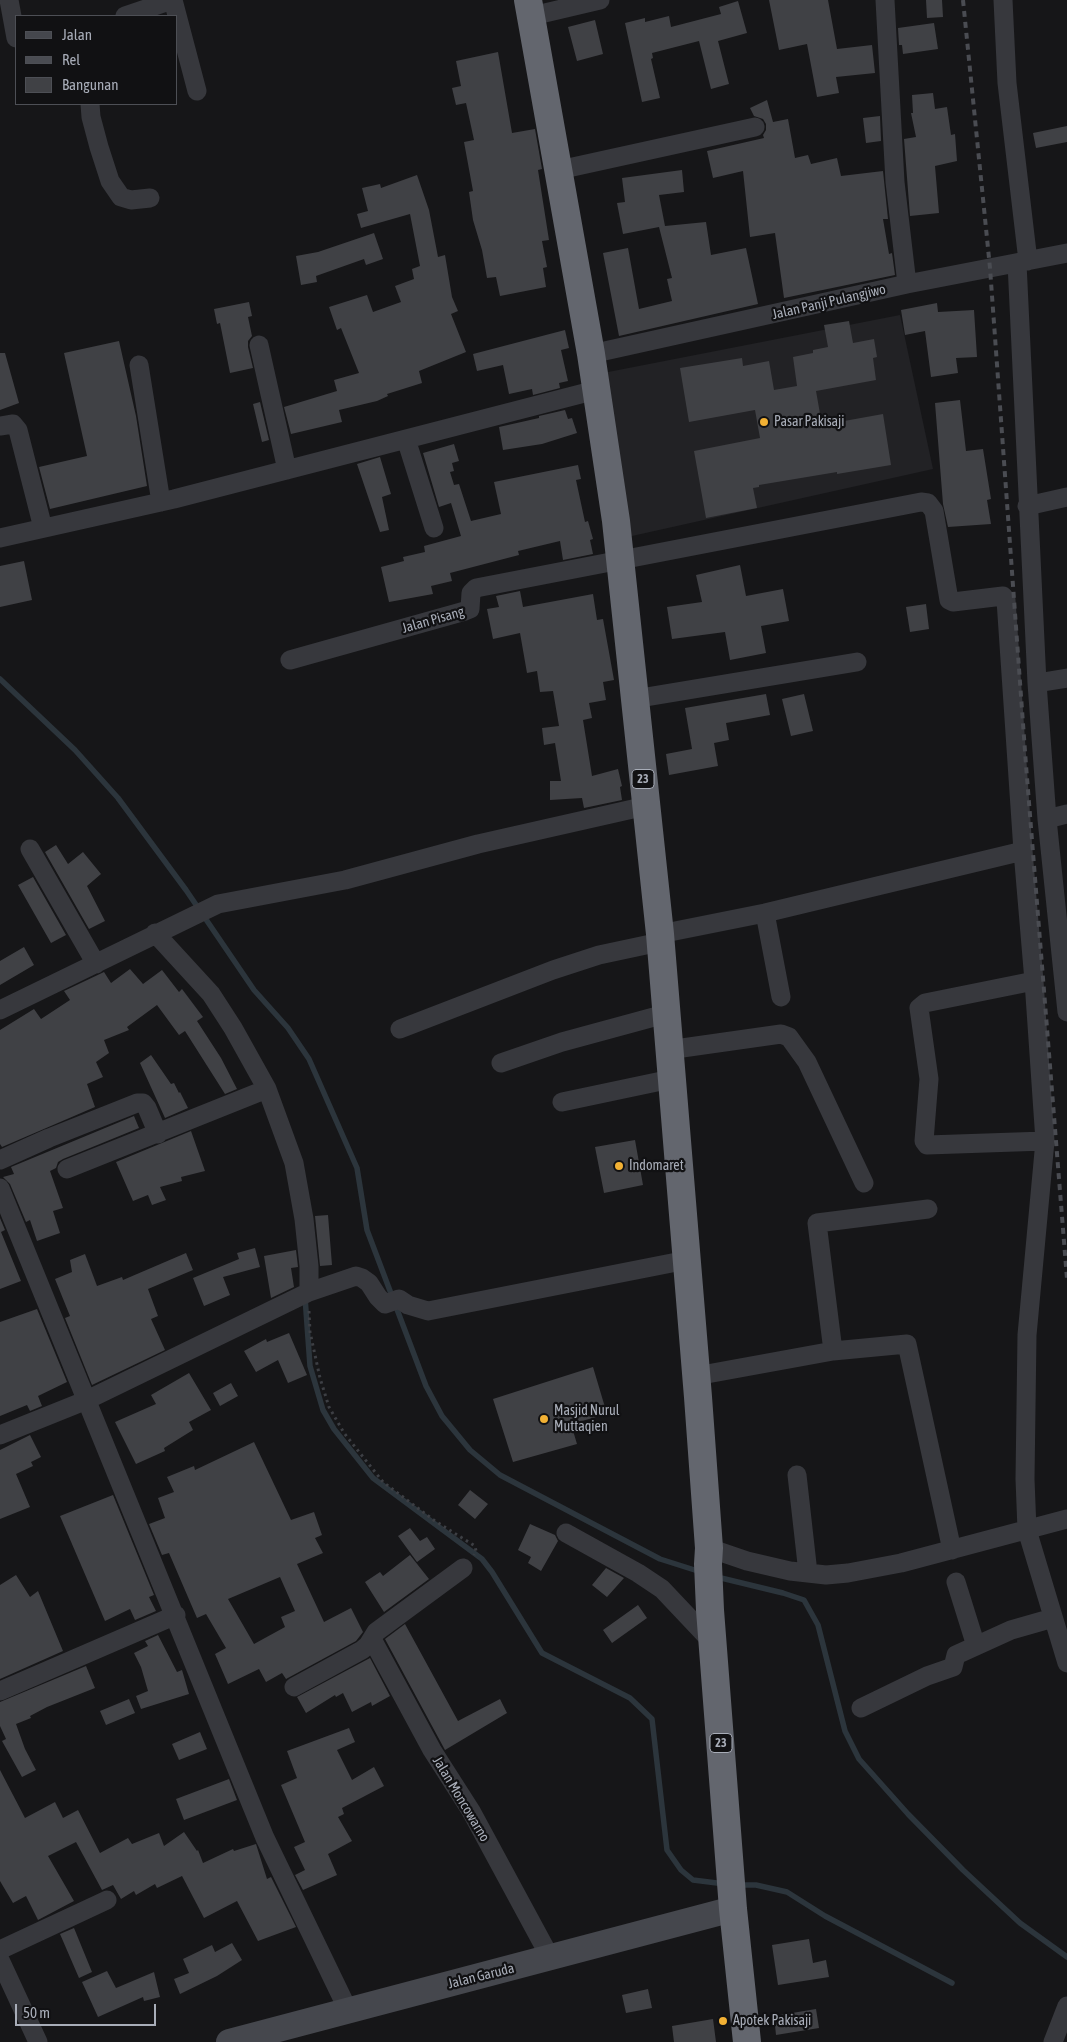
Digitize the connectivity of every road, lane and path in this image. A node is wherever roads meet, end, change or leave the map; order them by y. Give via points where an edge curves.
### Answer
1 (9, 0) edge
2 (173, 0) edge
3 (600, 0) edge
4 (885, 0) edge
5 (1003, 0) edge
6 (530, 8) edge
7 (128, 15) edge
8 (177, 15) edge
9 (178, 19) edge
10 (15, 33) edge
11 (197, 91) dead end
12 (90, 105) edge
13 (755, 128) dead end
14 (559, 170) junction
15 (150, 198) dead end
16 (1067, 253) edge
17 (1022, 262) junction
18 (907, 284) junction
19 (259, 345) dead end
20 (591, 354) junction
21 (139, 365) dead end
22 (596, 390) junction
23 (0, 426) edge
24 (406, 439) junction
25 (287, 470) junction
26 (1067, 497) edge
27 (161, 502) junction
28 (1027, 506) junction
29 (44, 528) junction
30 (434, 528) dead end
31 (0, 538) edge
32 (619, 560) junction
33 (290, 660) dead end
34 (857, 662) dead end
35 (1067, 678) edge
36 (1037, 683) junction
37 (634, 699) junction
38 (646, 806) junction
39 (1067, 814) edge
40 (1047, 819) junction
41 (30, 849) dead end
42 (1023, 851) junction
43 (765, 913) junction
44 (157, 932) junction
45 (660, 938) junction
46 (96, 964) junction
47 (1034, 981) junction
48 (781, 997) dead end
49 (0, 1010) edge
50 (1067, 1012) edge
51 (665, 1014) junction
52 (400, 1029) dead end
53 (668, 1050) junction
54 (501, 1063) dead end
55 (671, 1079) junction
56 (266, 1089) junction
57 (562, 1102) dead end
58 (158, 1134) junction
59 (1045, 1141) junction
60 (0, 1160) edge
61 (66, 1169) dead end
62 (864, 1183) dead end
63 (0, 1188) edge
64 (928, 1209) dead end
65 (687, 1260) junction
66 (305, 1294) junction
67 (833, 1351) junction
68 (696, 1376) junction
69 (87, 1400) junction
70 (0, 1435) edge
71 (797, 1475) dead end
72 (1067, 1519) edge
73 (1027, 1530) junction
74 (566, 1533) dead end
75 (952, 1550) junction
76 (476, 1552) dead end
77 (708, 1556) junction
78 (463, 1568) dead end
79 (808, 1573) junction
80 (956, 1582) dead end
81 (176, 1615) junction
82 (1054, 1618) junction
83 (372, 1639) junction
84 (713, 1643) junction
85 (976, 1646) junction
86 (1067, 1663) edge
87 (294, 1687) dead end
88 (0, 1691) edge
89 (861, 1708) dead end
90 (733, 1893) junction
91 (107, 1900) dead end
92 (0, 1950) edge
93 (551, 1959) junction
94 (0, 1960) edge
95 (1067, 2006) edge
96 (348, 2010) junction
97 (38, 2042) edge
98 (229, 2042) edge
99 (747, 2042) edge
100 (1053, 2042) edge

1 - 10 street
2 - 7 street
2 - 8 street
3 - 6 street
4 - 18 street via 894,182
5 - 17 street
6 - 14 highway, 23
9 - 11 street
12 - 15 street via 98,147 110,182 121,197 131,200
13 - 14 street
14 - 20 highway, 23
16 - 17 street, Jalan Panji Pulangjiwo
17 - 18 street, Jalan Panji Pulangjiwo
17 - 28 street
18 - 20 street, Jalan Panji Pulangjiwo
19 - 25 street
20 - 22 highway, 23
21 - 27 street
22 - 24 street
22 - 32 highway, 23
23 - 29 street via 13,424 18,430
24 - 25 street
24 - 30 street
25 - 27 street
26 - 28 street
27 - 29 street
28 - 36 street
29 - 31 street
32 - 33 street, Jalan Pisang via 476,588 471,593 470,609 465,611
32 - 37 highway, 23
32 - 42 street via 928,503 937,522 949,600 1003,596 1006,600
34 - 37 street
35 - 36 street
36 - 40 street
37 - 38 highway, 23
38 - 44 street via 478,844 345,880 218,904
38 - 45 highway, 23
39 - 40 street
40 - 50 street
41 - 46 street
42 - 43 street
42 - 47 street
43 - 45 street
43 - 48 street
44 - 46 street
44 - 56 street via 211,994
45 - 51 highway, 23
45 - 52 street via 553,970
46 - 49 street
47 - 59 street
47 - 59 street via 925,1003 919,1008 929,1079 924,1141 927,1145
51 - 53 highway, 23
51 - 54 street via 562,1042
53 - 55 highway, 23
53 - 62 street via 781,1034 789,1037 807,1062
55 - 57 street
55 - 65 highway, 23
56 - 58 street
56 - 66 street via 294,1163 309,1266
58 - 60 street via 147,1108 143,1103 137,1103
58 - 61 street
59 - 73 street via 1027,1335
63 - 69 street
64 - 67 street via 817,1223
65 - 66 street via 428,1311 378,1297 369,1283 356,1276
65 - 68 highway, 23
66 - 69 street
66 - 76 path via 320,1378 329,1407 344,1433 383,1482 475,1546
67 - 68 street
67 - 75 street via 907,1344
68 - 77 highway, 23
69 - 70 street
69 - 81 street
71 - 79 street
72 - 73 street
73 - 75 street
73 - 82 street
74 - 84 street via 662,1589
75 - 79 street via 848,1573
77 - 79 street
77 - 84 highway, 23
78 - 83 street via 376,1632
80 - 85 street
81 - 88 street
81 - 96 street via 265,1838
82 - 85 street via 1011,1630
82 - 86 street
83 - 87 street via 362,1650
83 - 93 street, Jalan Moncowarno
84 - 90 highway, 23
85 - 89 street via 956,1655 953,1667
90 - 93 street, Jalan Garuda
90 - 99 highway, 23
91 - 92 street
93 - 96 street, Jalan Garuda
94 - 97 street
95 - 100 street
96 - 98 street, Jalan Garuda

